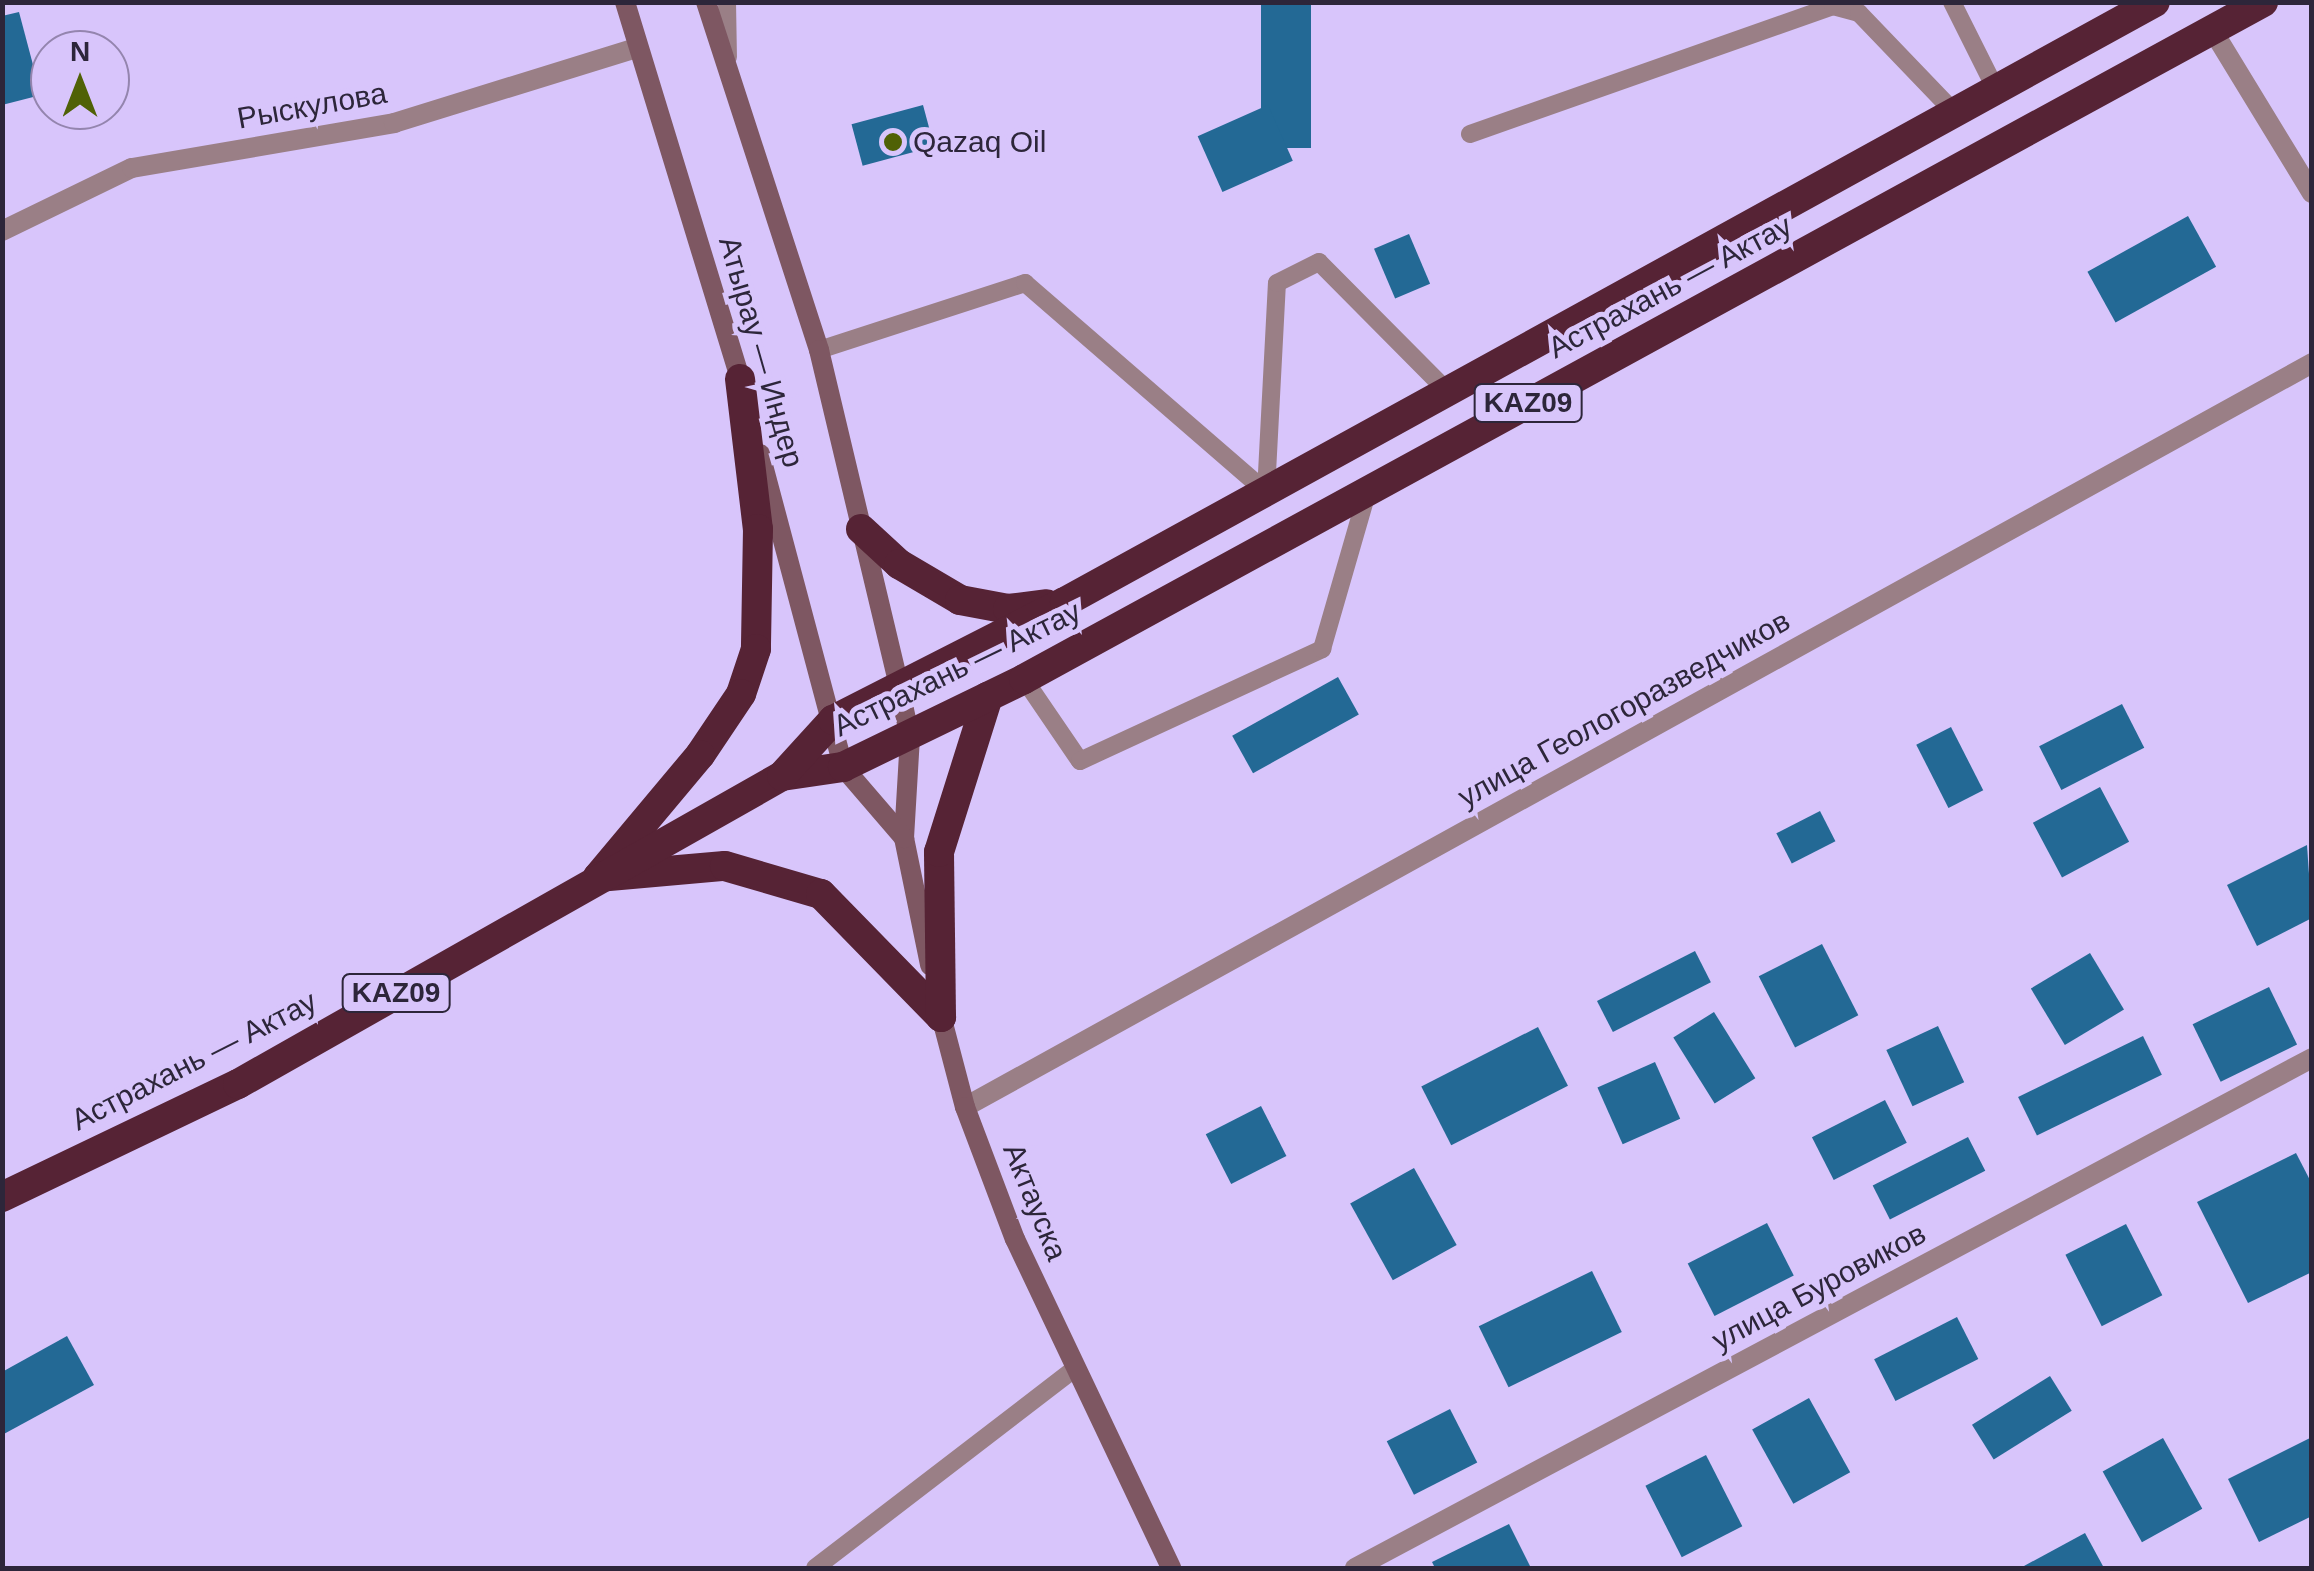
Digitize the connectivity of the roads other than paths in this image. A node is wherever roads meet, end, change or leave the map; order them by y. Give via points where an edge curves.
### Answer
1 (625, 2) edge
2 (706, 2) edge
3 (727, 2) edge
4 (1952, 2) edge
5 (2155, 2) edge
6 (2263, 2) edge
7 (2212, 30) junction
8 (637, 48) junction
9 (728, 62) junction
10 (1996, 90) junction
11 (1955, 113) junction
12 (1470, 134) dead end
13 (2312, 193) edge
14 (2, 231) edge
15 (819, 350) junction
16 (2312, 363) edge
17 (740, 379) junction
18 (1448, 392) junction
19 (1369, 488) junction
20 (1266, 492) junction
21 (861, 529) junction
22 (1065, 602) junction
23 (1024, 679) junction
24 (898, 687) junction
25 (988, 697) junction
26 (833, 720) junction
27 (910, 737) junction
28 (843, 766) junction
29 (782, 776) junction
30 (904, 838) junction
31 (598, 877) junction
32 (940, 1017) junction
33 (2312, 1058) edge
34 (965, 1108) junction
35 (2, 1196) edge
36 (1076, 1368) junction
37 (815, 1568) edge
38 (1171, 1568) edge
39 (1355, 1568) edge

1 - 8 main road, Атырау — Индер
2 - 9 main road, Атырау — Индер
3 - 9 lane
4 - 10 lane
5 - 10 highway, Астрахань — Актау / KAZ09
6 - 7 highway, Астрахань — Актау / KAZ09
7 - 13 street
7 - 19 highway, Астрахань — Актау / KAZ09
8 - 14 street, Рыскулова via 394,123 132,168
8 - 17 main road, Атырау — Индер
9 - 15 main road, Атырау — Индер
10 - 11 highway, Астрахань — Актау / KAZ09
11 - 12 lane via 1859,13 1833,6
11 - 18 highway, Астрахань — Актау / KAZ09
15 - 20 lane via 1024,283
15 - 21 main road, Атырау — Индер
16 - 34 street, улица Геологоразведчиков
17 - 26 main road, Атырау — Индер
17 - 31 highway via 758,529 756,648 741,694 700,755
18 - 20 highway, Астрахань — Актау / KAZ09
18 - 20 lane via 1319,262 1278,283
19 - 23 highway, Астрахань — Актау / KAZ09
19 - 23 lane via 1322,649 1080,761
20 - 22 highway, Астрахань — Актау / KAZ09
21 - 22 highway via 899,564 960,600 1008,608
21 - 24 main road, Атырау — Индер
22 - 24 highway, Астрахань — Актау / KAZ09
23 - 25 highway, Астрахань — Актау / KAZ09
24 - 26 highway, Астрахань — Актау / KAZ09
24 - 27 main road, Актауска
25 - 27 highway, Астрахань — Актау / KAZ09
25 - 32 highway via 939,852
26 - 28 main road, Актауска
26 - 29 highway, Астрахань — Актау / KAZ09
27 - 28 highway, Астрахань — Актау / KAZ09
27 - 30 main road, Актауска
28 - 29 highway, Астрахань — Актау / KAZ09
28 - 30 main road, Актауска
29 - 31 highway, Астрахань — Актау / KAZ09
30 - 32 main road, Актауска
31 - 32 highway via 725,866 821,894
31 - 35 highway, Астрахань — Актау / KAZ09 via 238,1084
32 - 34 main road, Актауска
33 - 39 street, улица Буровиков
34 - 36 main road, Актауска
36 - 37 lane
36 - 38 main road, Актауска

